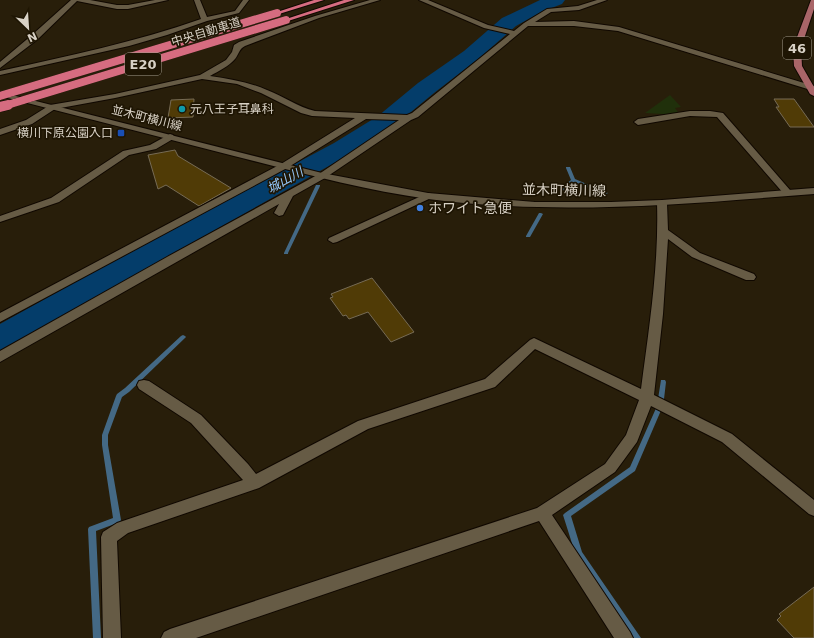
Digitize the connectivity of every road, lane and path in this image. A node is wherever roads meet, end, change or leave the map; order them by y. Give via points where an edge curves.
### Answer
1 (75, 0) edge
2 (79, 0) edge
3 (165, 0) edge
4 (197, 0) edge
5 (246, 0) edge
6 (321, 0) edge
7 (351, 0) edge
8 (377, 0) edge
9 (422, 0) edge
10 (604, 0) edge
11 (814, 0) edge
12 (205, 20) junction
13 (526, 24) junction
14 (513, 33) junction
15 (0, 66) edge
16 (0, 74) edge
17 (202, 77) junction
18 (812, 88) edge
19 (814, 94) edge
20 (0, 95) edge
21 (0, 107) edge
22 (53, 107) junction
23 (368, 116) junction
24 (405, 118) junction
25 (638, 122) dead end
26 (0, 132) edge
27 (170, 137) junction
28 (285, 166) junction
29 (319, 175) junction
30 (814, 191) edge
31 (787, 192) junction
32 (288, 194) junction
33 (428, 196) junction
34 (662, 203) junction
35 (279, 213) dead end
36 (0, 219) edge
37 (663, 231) junction
38 (333, 240) dead end
39 (750, 277) dead end
40 (0, 318) edge
41 (0, 357) edge
42 (144, 384) dead end
43 (647, 398) junction
44 (254, 483) junction
45 (814, 509) edge
46 (542, 514) junction
47 (112, 638) edge
48 (170, 638) edge
49 (624, 638) edge

1 - 15 street
2 - 3 street via 128,8
4 - 12 street
5 - 12 street via 237,12
6 - 20 highway, 中央自動車道 / E20, bridge
7 - 21 highway, 中央自動車道 / E20, bridge
8 - 17 street via 317,17 237,46 236,53 230,59
9 - 14 street via 489,27
10 - 13 street via 579,8 549,10
11 - 18 main road, 46 via 797,48 798,66
12 - 16 street via 129,44
13 - 14 street
13 - 18 street via 552,23 619,29
14 - 24 street via 415,115
17 - 22 street
17 - 23 street via 238,82 315,114
18 - 19 main road, 46
20 - 22 street, 並木町横川線
22 - 26 street via 29,122
22 - 27 street, 並木町横川線
23 - 24 street
23 - 28 street
24 - 29 street
25 - 31 street via 670,115 712,112 720,115
27 - 28 street, 並木町横川線
27 - 36 street via 153,147 126,153 55,200
28 - 29 street, 並木町横川線
28 - 40 street
29 - 32 street
29 - 33 street, 並木町横川線
30 - 31 street, 並木町横川線
31 - 34 street, 並木町横川線
32 - 35 street
32 - 41 street
33 - 34 street, 並木町横川線 via 535,205
33 - 38 street
34 - 37 street
37 - 39 street via 696,255
37 - 43 street via 658,314
42 - 44 street via 196,419
43 - 44 street via 534,343 490,383 363,425
43 - 45 street via 727,438
43 - 46 street via 632,438 610,468
44 - 47 street via 123,528 109,537
46 - 48 street
46 - 49 street

